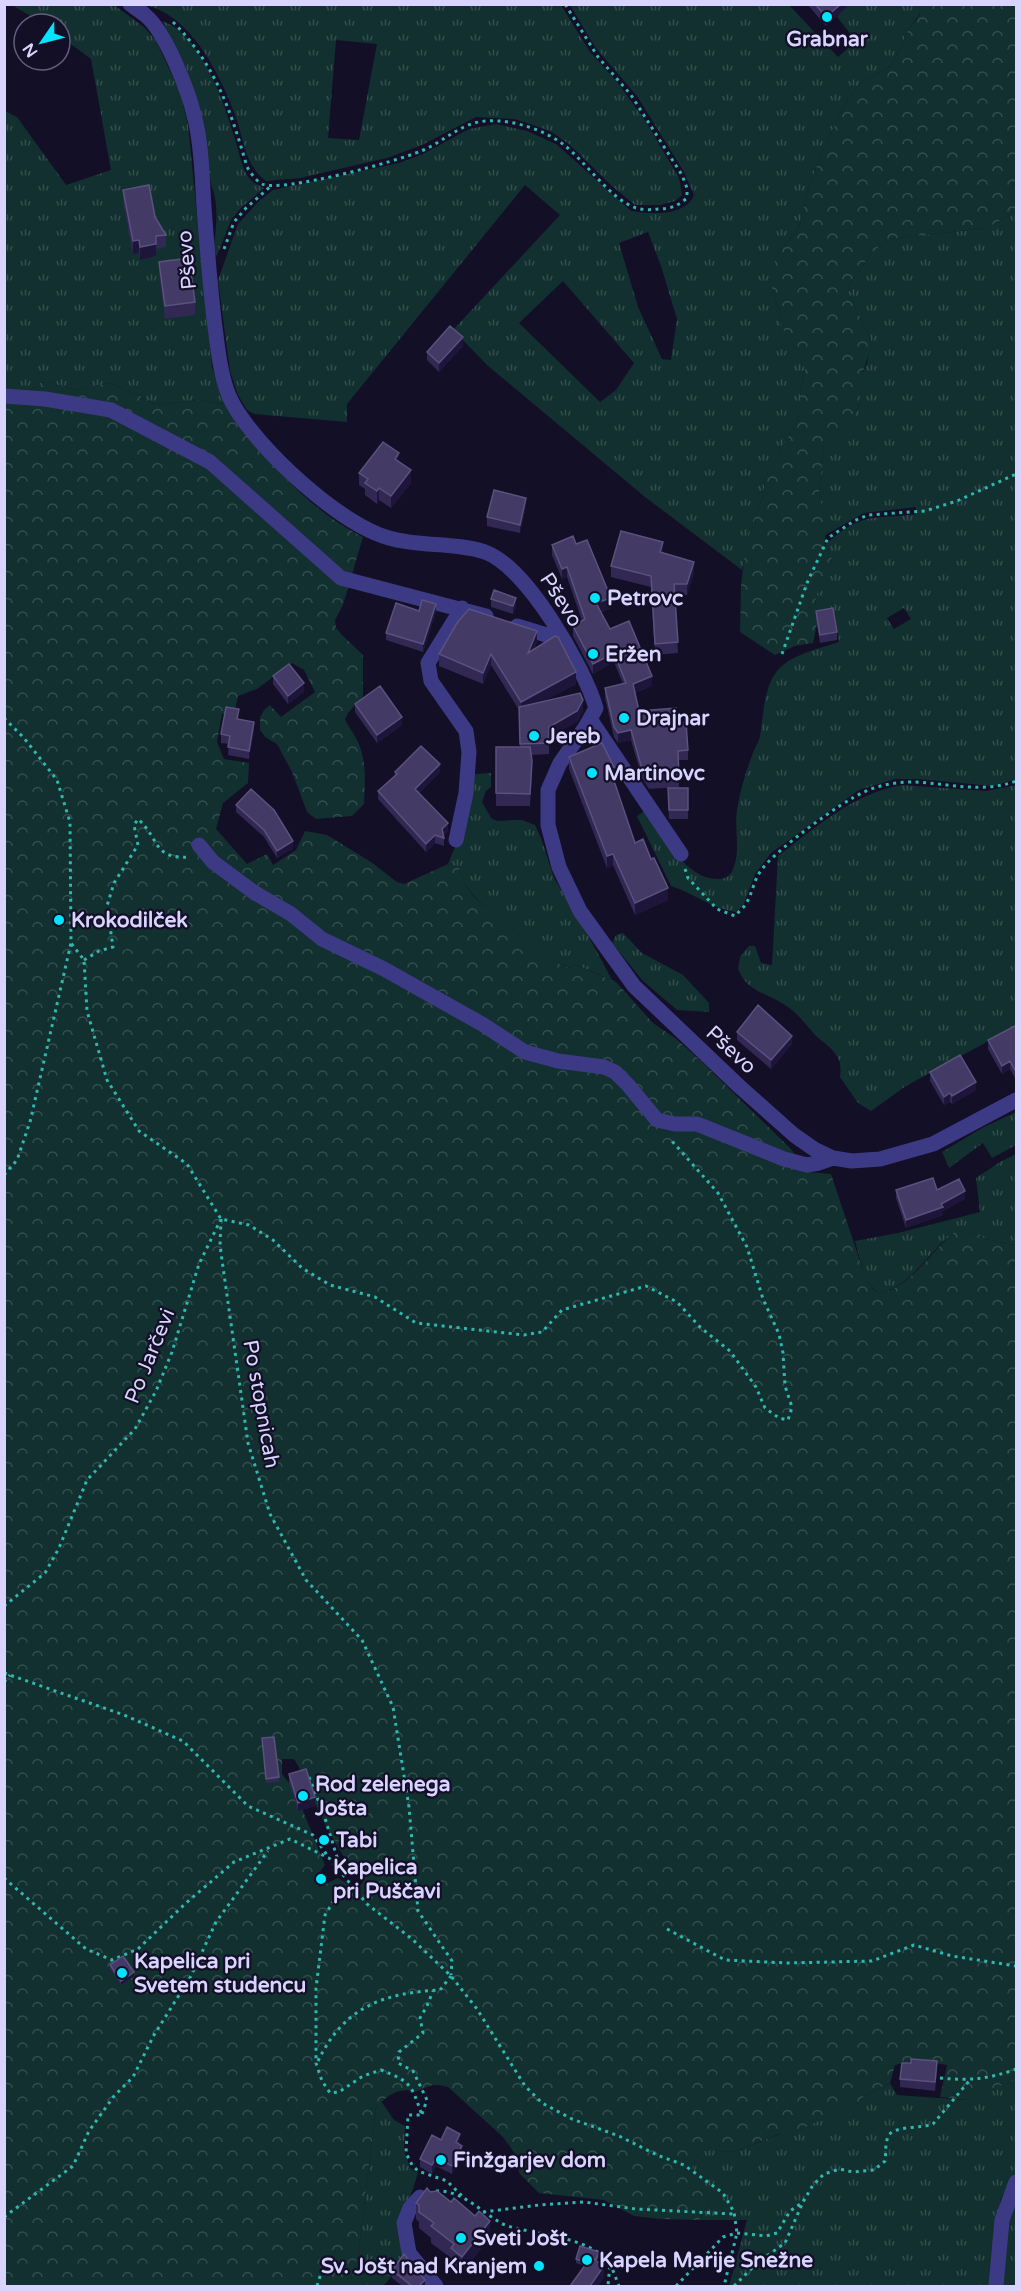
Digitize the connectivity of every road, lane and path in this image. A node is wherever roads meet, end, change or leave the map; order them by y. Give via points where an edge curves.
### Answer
1 (130, 4) edge
2 (566, 4) edge
3 (146, 15) junction
4 (272, 185) junction
5 (209, 278) junction
6 (4, 396) edge
7 (1017, 474) edge
8 (462, 608) junction
9 (563, 640) junction
10 (782, 654) dead end
11 (4, 718) edge
12 (590, 719) junction
13 (1017, 781) edge
14 (456, 840) dead end
15 (199, 845) dead end
16 (681, 854) joint
17 (200, 863) dead end
18 (71, 943) junction
19 (84, 960) junction
20 (1017, 1100) edge
21 (657, 1120) junction
22 (832, 1158) junction
23 (4, 1175) edge
24 (221, 1219) junction
25 (4, 1606) edge
26 (4, 1673) edge
27 (10, 1676) junction
28 (4, 1682) edge
29 (308, 1775) edge
30 (269, 1849) junction
31 (329, 1858) junction
32 (342, 1872) junction
33 (4, 1878) edge
34 (360, 1895) junction
35 (667, 1929) dead end
36 (1017, 1966) edge
37 (451, 1976) junction
38 (432, 1990) junction
39 (316, 2063) junction
40 (1017, 2069) edge
41 (940, 2078) dead end
42 (969, 2080) junction
43 (422, 2115) junction
44 (1017, 2182) edge
45 (462, 2196) junction
46 (420, 2197) joint
47 (803, 2202) junction
48 (483, 2212) junction
49 (734, 2214) junction
50 (4, 2217) edge
51 (737, 2234) junction
52 (610, 2263) junction
53 (323, 2267) dead end
54 (317, 2286) edge
55 (436, 2286) edge
56 (608, 2286) edge
57 (619, 2286) edge
58 (676, 2286) edge
59 (724, 2286) edge
60 (734, 2286) edge
61 (996, 2286) edge

1 - 3 street, Pševo
2 - 4 path via 598,57 626,87 672,158 687,188 687,198 681,204 660,209 634,207 548,134 497,120 474,122 423,150 373,166 289,185
3 - 4 path via 170,19 207,61 225,98 247,167 262,184
3 - 5 street, Pševo via 171,54 195,119
4 - 5 path via 234,222
5 - 9 street, Pševo via 220,364 232,403 264,444 309,490 361,527 389,538 487,553 518,574 546,609
6 - 8 street via 111,410 210,462 341,578
7 - 10 path via 925,511 868,515 828,538
8 - 9 street
8 - 14 street via 428,663 431,681 466,731 466,793
9 - 12 street, Pševo via 590,688 596,708
11 - 18 path via 57,780 70,822
12 - 16 street
12 - 22 street, Pševo via 560,763 548,790 548,825 559,867 580,911 642,994 777,1120
13 - 16 path via 983,789 912,782 863,792 778,852 762,868 747,903 735,916 717,909 688,878
15 - 21 street via 213,862 322,939 384,969 525,1052 615,1072
17 - 19 path via 189,857 172,858 161,850 138,819 134,825 138,846 114,883 107,906 113,947
18 - 19 path
18 - 23 path via 30,1122 17,1161
19 - 24 path via 87,1011 108,1080 139,1131 187,1164
20 - 22 street, Pševo via 922,1148 880,1159
21 - 22 street via 698,1124 807,1165
21 - 24 path via 718,1193 747,1247 779,1334 785,1386 792,1407 788,1420 765,1408 730,1351 677,1302 646,1286 562,1310 542,1332 533,1334 416,1323 375,1297 330,1285 302,1268 273,1240 249,1225
24 - 25 path, Po Jarčevi via 199,1263 172,1352 135,1429 87,1480 45,1573
24 - 37 path, Po stopnicah via 220,1246 248,1443 275,1524 306,1580 362,1640 393,1707 409,1807 418,1911 452,1961
26 - 27 path
27 - 28 path
27 - 31 path via 124,1715 183,1741 248,1806 314,1835
29 - 32 path
30 - 31 path via 290,1839
30 - 33 path via 234,1862 138,1949 112,1960 86,1949
30 - 50 path via 216,1922 191,1977 133,2077 89,2131 73,2166
31 - 32 path
32 - 34 path
34 - 37 path
34 - 39 path via 338,1894 325,1915 316,1988
35 - 36 path via 725,1960 872,1961 914,1945 952,1956
37 - 38 path via 440,1990
37 - 49 path via 525,2085 542,2103 684,2165 723,2193
38 - 39 path via 374,2001 328,2040
38 - 43 path via 420,2018 423,2033 399,2052 398,2062 413,2071 427,2100
39 - 43 path via 330,2093 381,2070 399,2077 411,2085
40 - 42 path
41 - 42 path
42 - 47 path via 933,2124 891,2132 885,2161 874,2170 840,2169 824,2174
43 - 45 path via 408,2115 406,2153 418,2171 447,2181
44 - 61 street via 1002,2220
45 - 46 path via 443,2191
45 - 48 path
46 - 55 street via 404,2223 409,2253
47 - 51 path via 790,2211 777,2233
47 - 60 path via 785,2242
48 - 49 path via 584,2202
48 - 52 path via 504,2225 567,2240 602,2254
49 - 51 path
51 - 58 path via 723,2237
51 - 59 path
52 - 56 path
52 - 57 path
53 - 54 path

